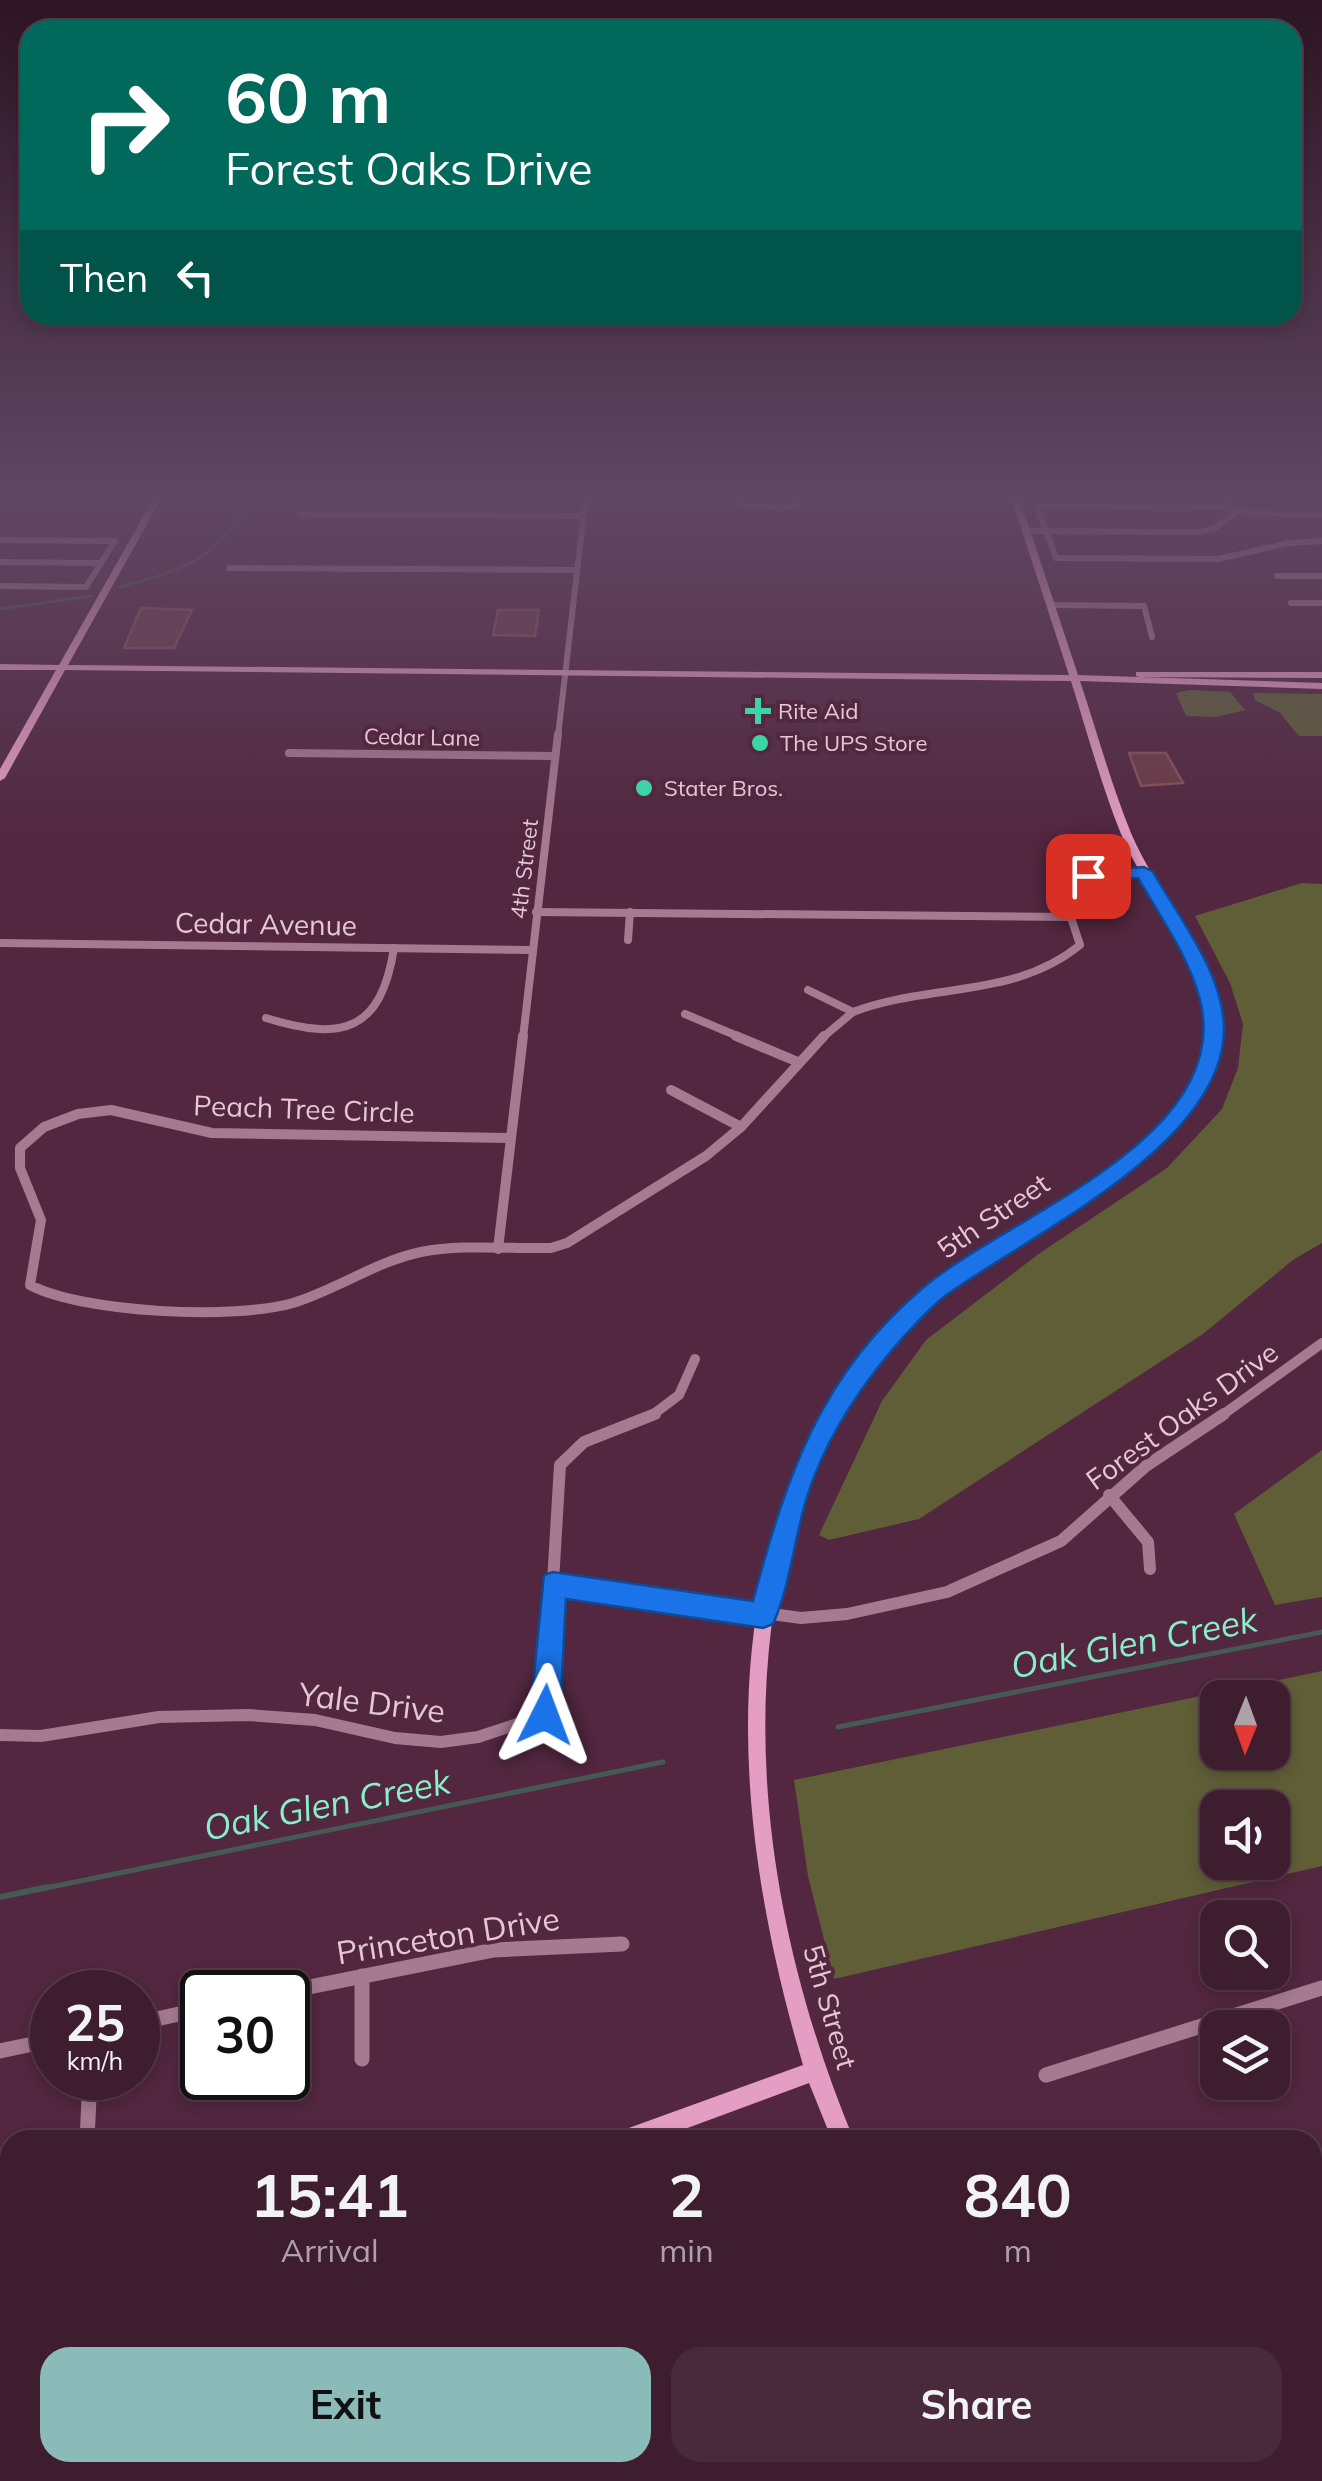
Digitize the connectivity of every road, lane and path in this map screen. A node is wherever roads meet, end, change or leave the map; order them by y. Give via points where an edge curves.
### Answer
1 (94, 610) edge
2 (571, 610) edge
3 (1052, 610) edge
4 (1145, 610) edge
5 (1152, 637) dead end
6 (0, 667) edge
7 (62, 668) junction
8 (563, 672) junction
9 (1322, 675) edge
10 (1074, 678) junction
11 (1322, 686) edge
12 (289, 753) dead end
13 (555, 756) junction
14 (0, 778) edge
15 (1144, 872) junction
16 (536, 912) junction
17 (630, 912) junction
18 (1072, 917) junction
19 (628, 940) dead end
20 (0, 943) edge
21 (394, 948) junction
22 (532, 950) junction
23 (808, 990) dead end
24 (853, 1012) junction
25 (686, 1014) dead end
26 (266, 1018) dead end
27 (798, 1062) junction
28 (671, 1090) dead end
29 (740, 1127) junction
30 (508, 1138) junction
31 (498, 1249) junction
32 (1322, 1343) edge
33 (696, 1359) dead end
34 (1110, 1495) junction
35 (1150, 1569) dead end
36 (553, 1584) junction
37 (763, 1615) junction
38 (0, 1735) edge
39 (622, 1944) dead end
40 (362, 1976) junction
41 (310, 1987) edge
42 (1321, 1990) edge
43 (30, 2045) edge
44 (0, 2051) edge
45 (362, 2059) dead end
46 (814, 2072) junction
47 (1046, 2075) dead end
48 (89, 2100) edge
49 (87, 2130) edge
50 (654, 2130) edge
51 (839, 2130) edge

1 - 7 main road
2 - 8 street, 4th Street
3 - 10 main road, 5th Street
4 - 5 street
6 - 7 main road
7 - 8 main road
7 - 14 main road
8 - 10 main road
8 - 13 street, 4th Street
9 - 10 main road
10 - 11 main road
10 - 15 main road, 5th Street
12 - 13 street, Cedar Lane
13 - 16 street, 4th Street
15 - 18 street via 1079,880 1066,894
15 - 37 main road, 5th Street via 1209,998 1212,1050 1198,1094 1154,1144 933,1293 886,1340 819,1438 788,1515
16 - 17 street
16 - 22 street, 4th Street
17 - 18 street
17 - 19 street
18 - 24 street via 1080,945 1068,956 993,986
20 - 21 street, Cedar Avenue
21 - 22 street, Cedar Avenue
21 - 26 street via 382,1001 362,1019 312,1027
22 - 30 street, 4th Street
23 - 24 street
24 - 27 street
25 - 27 street
27 - 29 street
28 - 29 street
29 - 31 street via 706,1156 566,1243
30 - 31 street, 4th Street
30 - 31 street, Peach Tree Circle via 212,1133 111,1110 44,1126 18,1158 42,1220 30,1285 60,1296 232,1314 304,1299 420,1252
32 - 34 street, Forest Oaks Drive
33 - 36 street, Yale Drive via 678,1396 647,1418 568,1451 560,1465
34 - 35 street via 1148,1542
34 - 37 street, Forest Oaks Drive via 1061,1540 947,1592 826,1617
36 - 37 street, Forest Oaks Drive
36 - 38 street, Yale Drive via 545,1715 457,1741 370,1736 300,1719 228,1717 156,1718 64,1736
37 - 46 main road, 5th Street via 756,1726 764,1854
39 - 40 street, Princeton Drive via 557,1941
40 - 41 street, Princeton Drive
40 - 45 street
42 - 47 street
43 - 44 street
46 - 50 main road
46 - 51 main road, 5th Street
48 - 49 street

